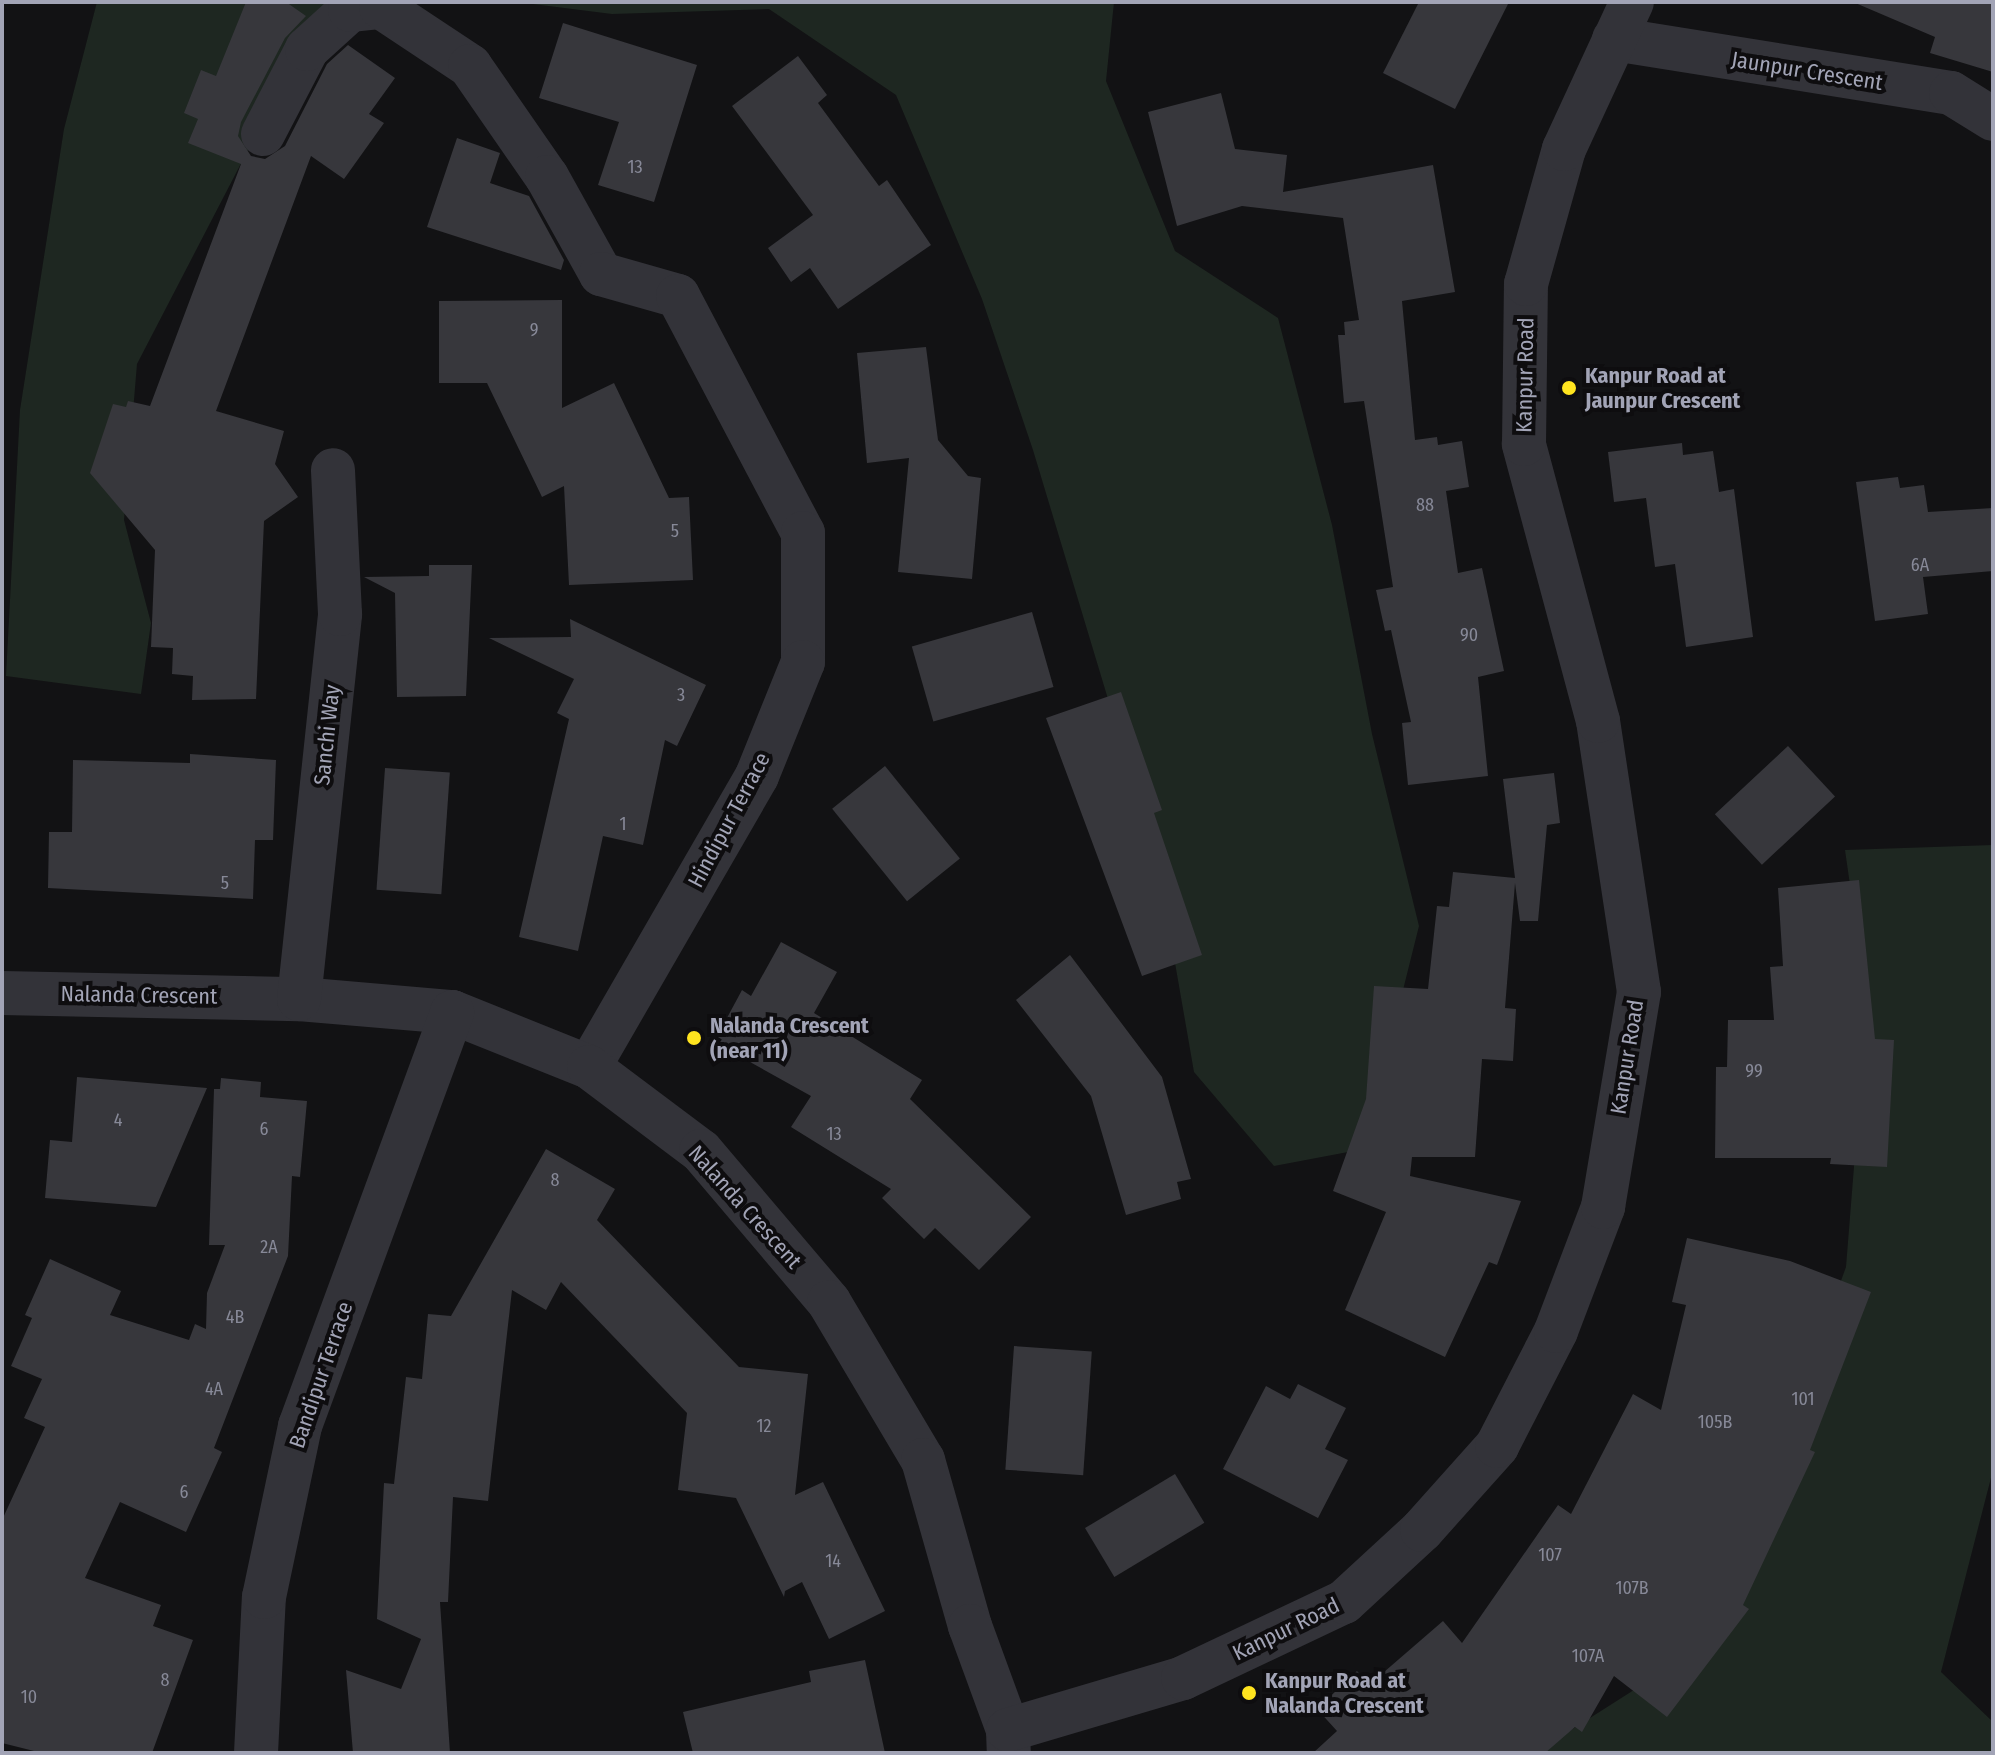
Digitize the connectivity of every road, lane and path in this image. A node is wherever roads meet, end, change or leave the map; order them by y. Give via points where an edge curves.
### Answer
1 (1623, 21) edge
2 (1993, 119) edge
3 (263, 134) dead end
4 (333, 470) dead end
5 (2, 993) edge
6 (299, 999) junction
7 (452, 1012) junction
8 (589, 1067) junction
9 (1008, 1742) edge
10 (256, 1753) edge

1 - 2 street, Jaunpur Crescent via 1951,93
1 - 9 street, Kanpur Road via 1564,149 1526,284 1524,444 1598,721 1639,992 1603,1207 1556,1331 1497,1446 1422,1530 1344,1602 1183,1678
3 - 8 street, Hindipur Terrace via 307,49 350,10 381,7 470,66 547,177 601,274 678,296 803,533 803,662 757,776
4 - 6 street, Sanchi Way via 340,614
5 - 6 street, Nalanda Crescent
6 - 7 street, Nalanda Crescent
7 - 8 street, Nalanda Crescent
7 - 10 street, Bandipur Terrace via 300,1426 264,1597
8 - 9 street, Nalanda Crescent via 701,1151 829,1302 923,1460

